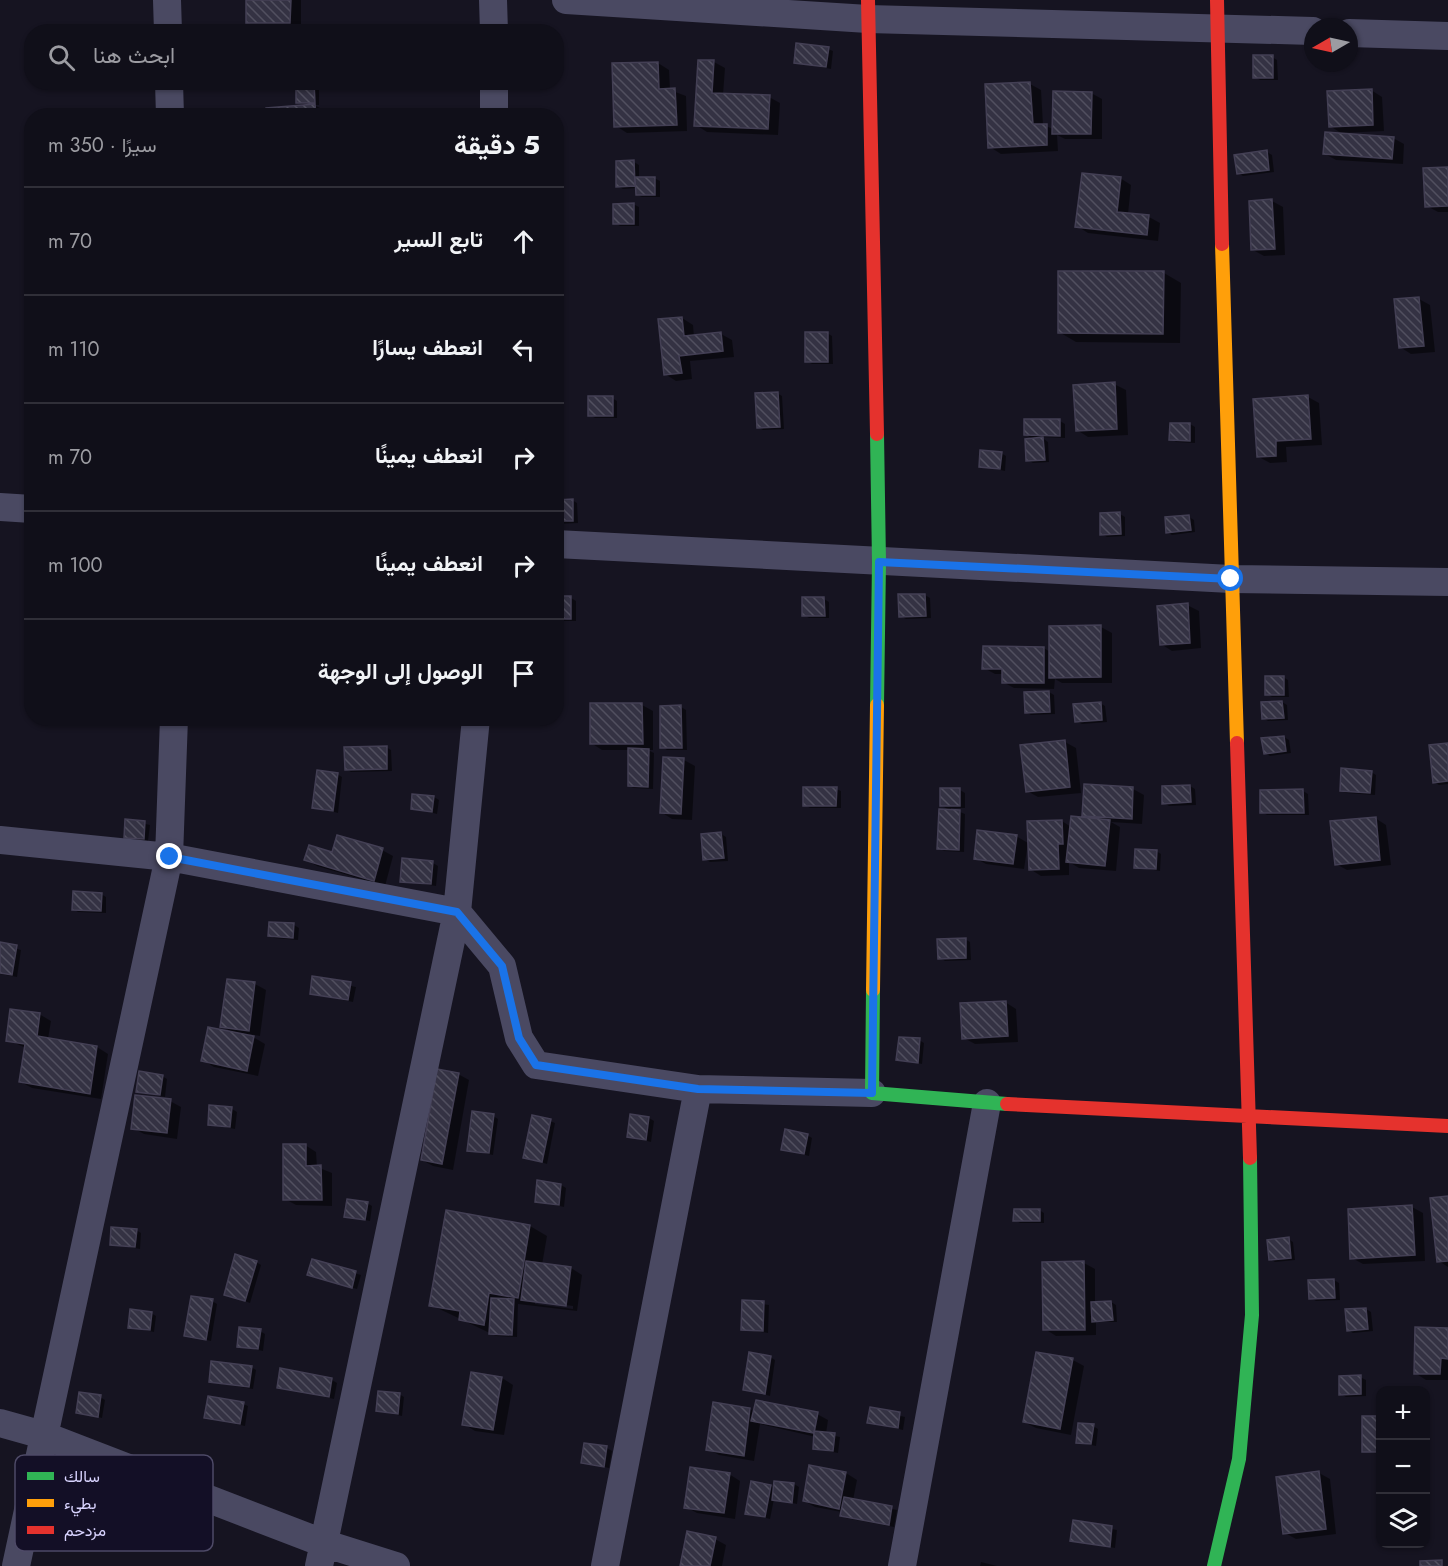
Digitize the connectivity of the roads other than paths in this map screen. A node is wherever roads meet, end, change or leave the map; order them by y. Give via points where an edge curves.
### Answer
1 (167, 0) edge
2 (494, 0) edge
3 (566, 0) edge
4 (1217, 0) edge
5 (868, 10) edge
6 (168, 24) edge
7 (494, 24) edge
8 (1217, 28) junction
9 (1304, 31) edge
10 (1358, 33) edge
11 (1448, 36) edge
12 (169, 90) edge
13 (494, 90) edge
14 (170, 108) edge
15 (494, 108) edge
16 (0, 507) edge
17 (24, 508) edge
18 (564, 544) edge
19 (879, 562) junction
20 (1231, 579) junction
21 (1448, 582) edge
22 (174, 726) edge
23 (475, 726) edge
24 (0, 840) edge
25 (170, 857) junction
26 (457, 912) junction
27 (698, 1089) junction
28 (872, 1093) junction
29 (987, 1104) junction
30 (1249, 1115) junction
31 (1448, 1126) edge
32 (0, 1423) edge
33 (43, 1435) junction
34 (39, 1455) edge
35 (90, 1455) edge
36 (213, 1508) edge
37 (19, 1551) edge
38 (321, 1554) edge
39 (16, 1566) edge
40 (396, 1566) edge
41 (605, 1566) edge
42 (902, 1566) edge
43 (1214, 1566) edge

1 - 6 street
2 - 7 street
3 - 5 street
4 - 8 street
5 - 8 street
5 - 19 street
8 - 9 street
8 - 20 street
10 - 11 street
12 - 14 street
13 - 15 street
16 - 17 street
18 - 19 street
19 - 20 street
19 - 28 street
20 - 21 street
20 - 30 street
22 - 25 street
23 - 26 street
24 - 25 street
25 - 26 street
25 - 33 street
26 - 27 street via 502,966 519,1038 536,1065
26 - 38 street
27 - 28 street
27 - 41 street
28 - 29 street
29 - 30 street
29 - 42 street
30 - 31 street
30 - 43 street via 1250,1337 1239,1459
32 - 33 street
33 - 34 street
33 - 35 street
36 - 38 street
37 - 39 street
38 - 40 street

